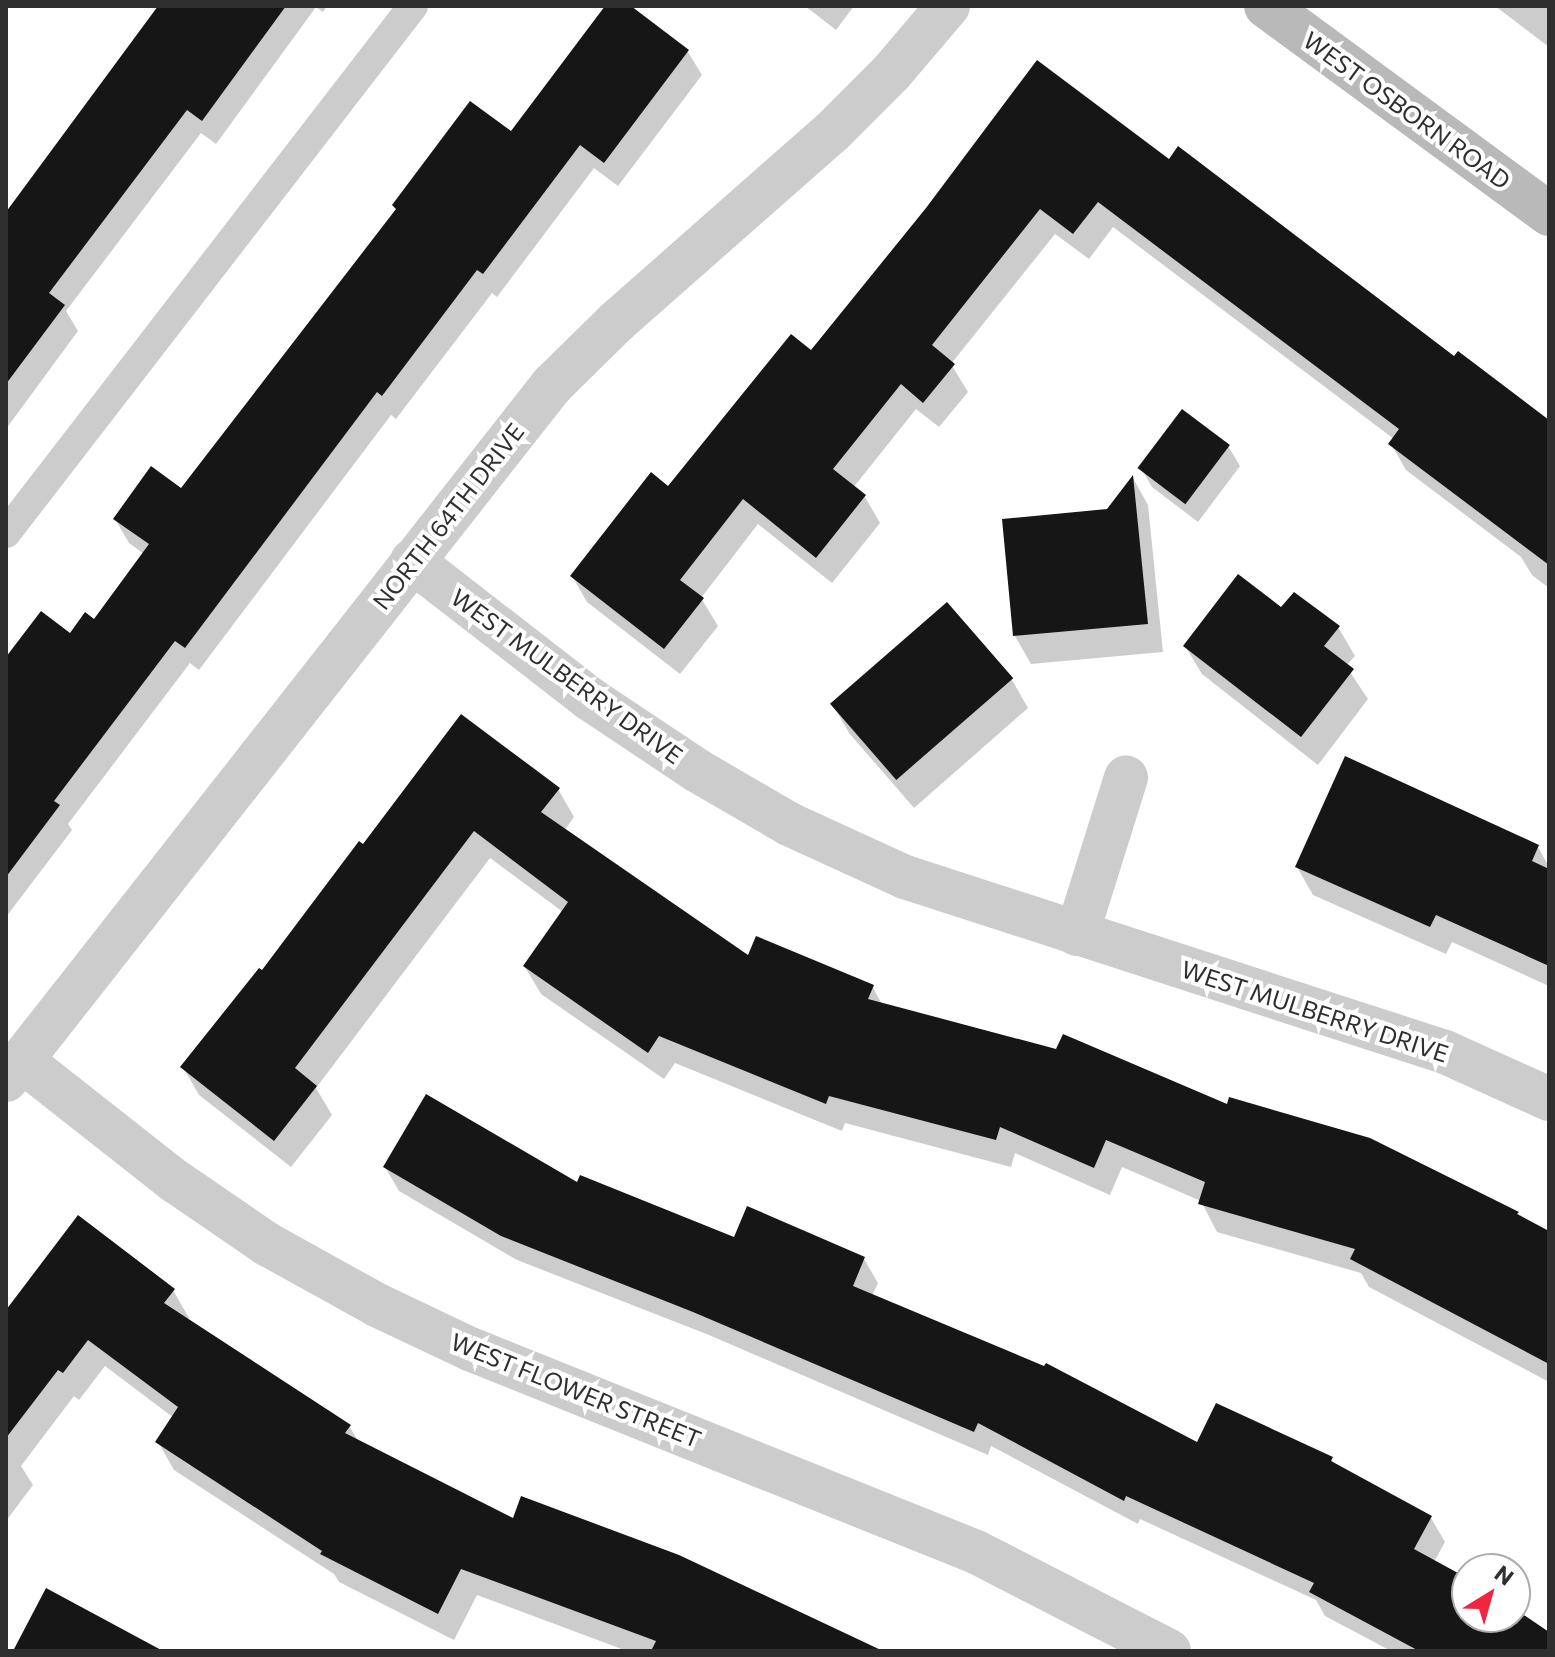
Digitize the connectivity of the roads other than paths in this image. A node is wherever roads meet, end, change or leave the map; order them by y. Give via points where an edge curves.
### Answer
1 (413, 6) edge
2 (948, 6) edge
3 (1266, 6) edge
4 (1549, 214) edge
5 (6, 533) edge
6 (412, 561) junction
7 (1126, 778) dead end
8 (1077, 934) junction
9 (14, 1070) edge
10 (1549, 1099) edge
11 (1169, 1651) edge

1 - 5 lane
2 - 6 street, NORTH 64TH DRIVE via 832,132 552,385
3 - 4 street, WEST OSBORN ROAD
6 - 8 street, WEST MULBERRY DRIVE via 590,699 789,824 905,877
6 - 9 street, NORTH 64TH DRIVE
7 - 8 street
8 - 10 street, WEST MULBERRY DRIVE via 1445,1052
9 - 11 street, WEST FLOWER STREET via 267,1244 377,1305 470,1349 976,1552

